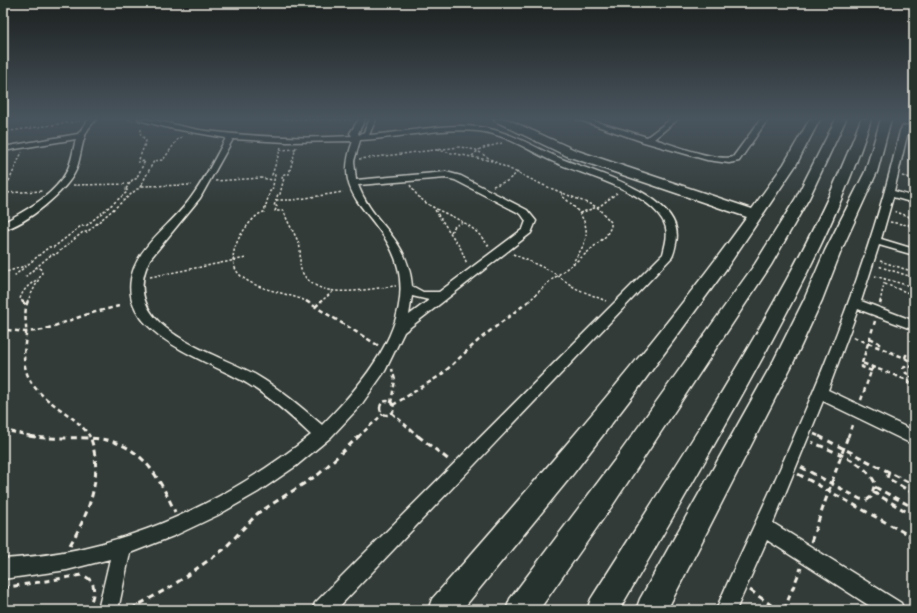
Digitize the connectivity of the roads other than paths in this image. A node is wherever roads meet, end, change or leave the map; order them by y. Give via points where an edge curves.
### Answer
1 (77, 148) edge
2 (224, 148) edge
3 (354, 148) edge
4 (530, 148) edge
5 (558, 148) edge
6 (577, 148) edge
7 (674, 148) edge
8 (744, 148) edge
9 (814, 148) edge
10 (829, 148) edge
11 (857, 148) edge
12 (878, 148) edge
13 (901, 148) edge
14 (799, 150) joint
15 (871, 172) junction
16 (844, 180) junction
17 (348, 187) junction
18 (890, 193) junction
19 (914, 200) edge
20 (759, 211) junction
21 (3, 227) edge
22 (875, 240) junction
23 (914, 252) edge
24 (406, 288) junction
25 (441, 296) junction
26 (854, 303) junction
27 (914, 326) edge
28 (398, 330) junction
29 (820, 392) junction
30 (322, 435) junction
31 (914, 438) edge
32 (763, 527) junction
33 (122, 546) junction
34 (3, 569) edge
35 (108, 610) edge
36 (322, 610) edge
37 (443, 610) edge
38 (521, 610) edge
39 (602, 610) edge
40 (651, 610) edge
41 (726, 610) edge
42 (894, 610) edge

1 - 21 street via 74,162 64,182 35,207
2 - 30 street via 195,198 147,256 136,284 138,299 154,325 168,337 254,381 288,405
3 - 17 street
4 - 36 street via 626,188 650,201 660,209 672,227 674,236 668,255
5 - 20 street
6 - 20 street
7 - 8 street via 729,161 736,159
9 - 14 street
10 - 38 street via 788,223 753,279
11 - 16 street
12 - 15 street
13 - 18 street
14 - 20 street
15 - 16 street
15 - 40 street via 784,361
16 - 39 street via 763,339
17 - 24 street via 394,244 400,257
17 - 25 street via 439,174 452,176 524,212 531,221 527,231
18 - 19 street
18 - 22 street
20 - 37 street via 627,387
22 - 23 street
22 - 26 street
24 - 25 street via 417,294
24 - 28 street
25 - 28 street
26 - 27 street
26 - 29 street
28 - 30 street via 389,352 373,378 351,406
29 - 31 street
29 - 32 street
30 - 33 street via 282,467 235,497 180,524
32 - 41 street
32 - 42 street
33 - 34 street via 59,563
33 - 35 street

